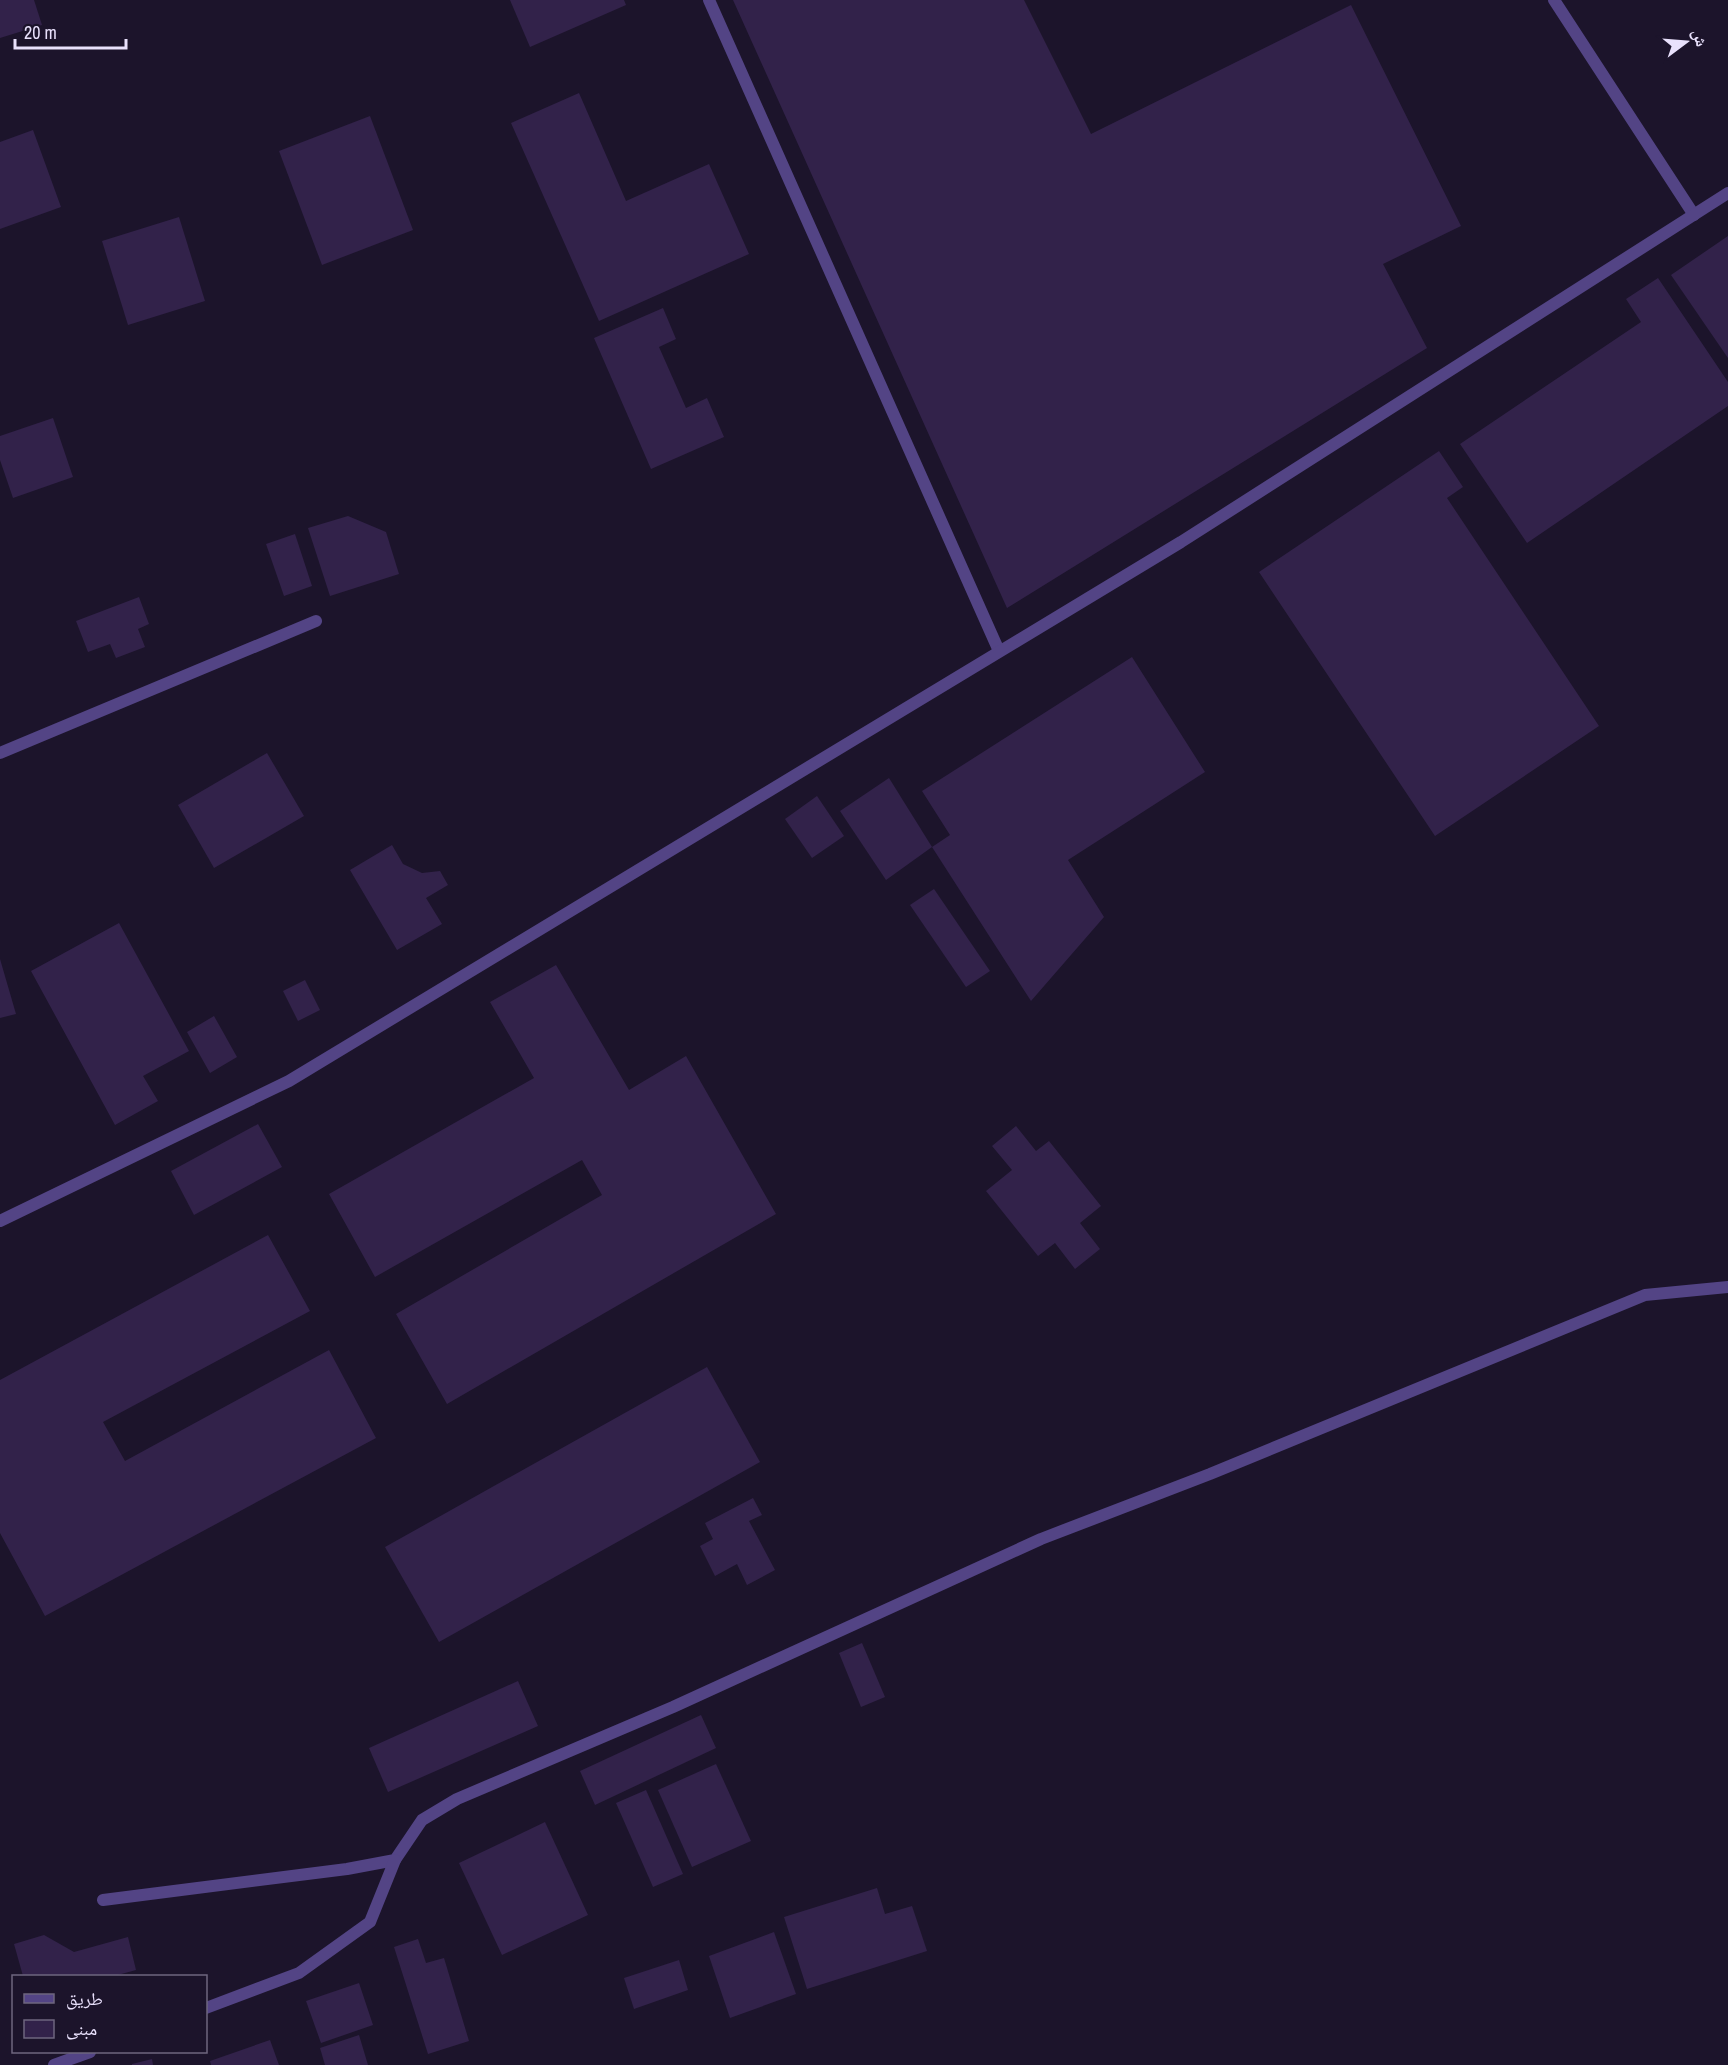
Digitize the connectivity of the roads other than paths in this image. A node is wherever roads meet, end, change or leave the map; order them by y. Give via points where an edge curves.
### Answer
1 (709, 0) edge
2 (1554, 0) edge
3 (1728, 193) edge
4 (1694, 214) junction
5 (316, 621) dead end
6 (999, 651) junction
7 (0, 753) edge
8 (0, 1221) edge
9 (1728, 1287) edge
10 (395, 1860) junction
11 (103, 1900) dead end
12 (207, 2008) edge
13 (87, 2053) edge
14 (54, 2065) edge

1 - 6 street
2 - 4 street
3 - 4 street
4 - 6 street via 1181,542
5 - 7 street
6 - 8 street via 289,1081
9 - 10 street via 1645,1296 1041,1539 673,1707 457,1799 422,1820
10 - 11 street
10 - 12 street via 370,1922 299,1973
13 - 14 street

